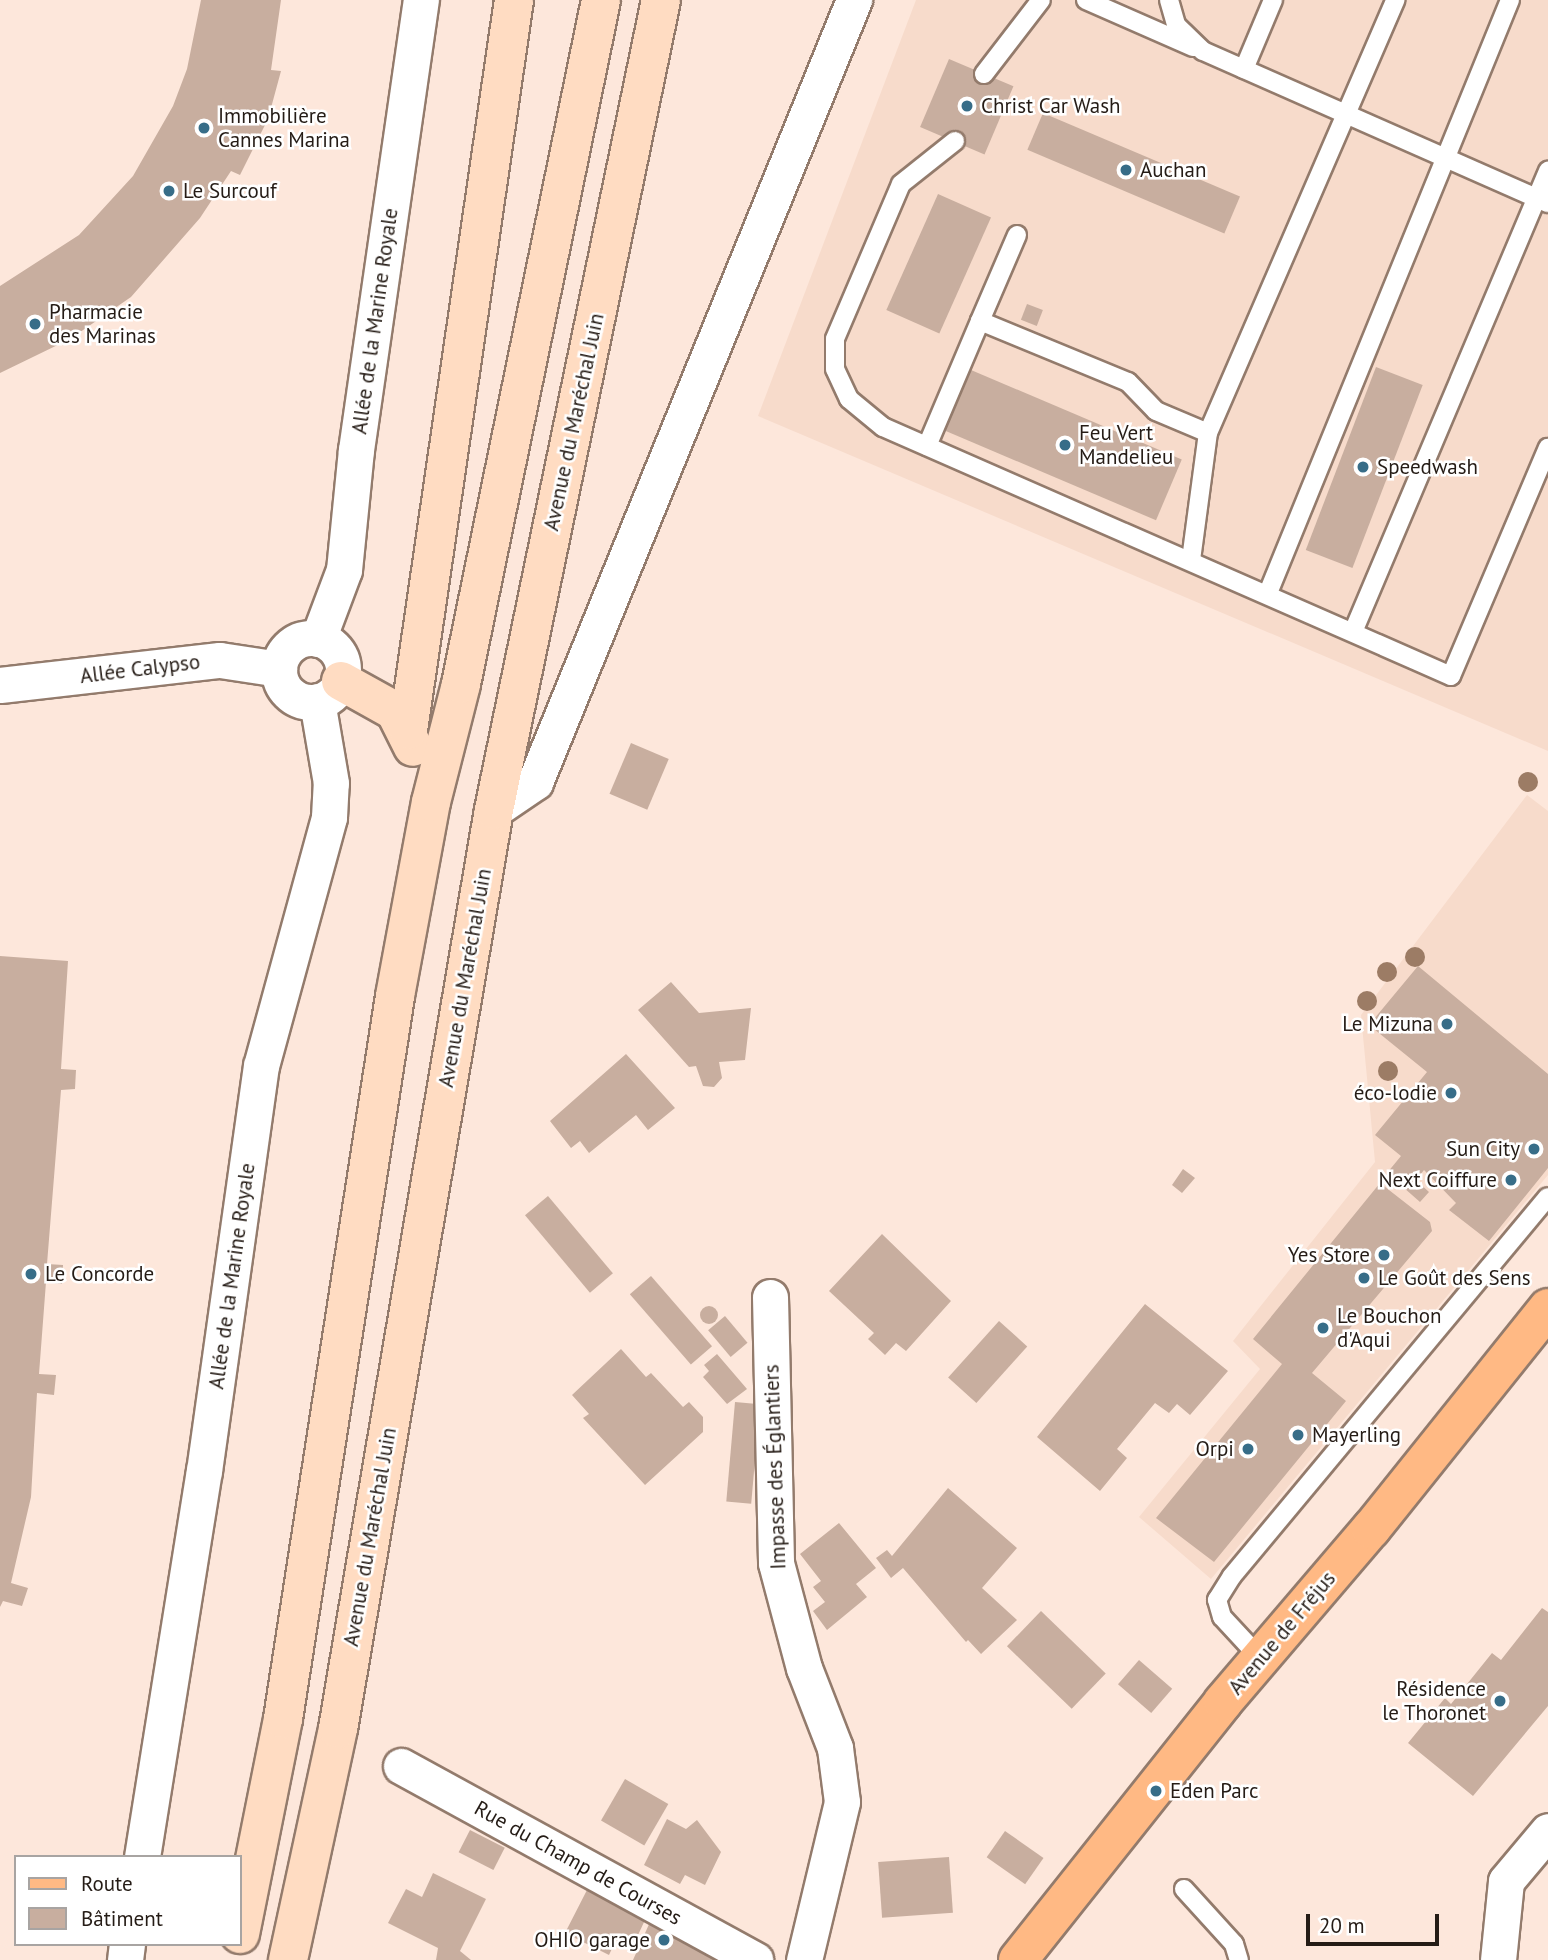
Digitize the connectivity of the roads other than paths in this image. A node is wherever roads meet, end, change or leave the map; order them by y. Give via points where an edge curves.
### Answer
1 (421, 0) edge
2 (514, 0) edge
3 (601, 0) edge
4 (661, 0) edge
5 (854, 0) edge
6 (1041, 0) edge
7 (1086, 0) edge
8 (1169, 0) edge
9 (1273, 0) edge
10 (1395, 0) edge
11 (1510, 0) edge
12 (1203, 51) junction
13 (1244, 69) junction
14 (984, 74) dead end
15 (1348, 116) junction
16 (955, 141) dead end
17 (1444, 159) junction
18 (1548, 171) edge
19 (1542, 201) edge
20 (1017, 236) dead end
21 (980, 321) junction
22 (1208, 433) junction
23 (927, 446) junction
24 (1548, 448) edge
25 (1191, 560) junction
26 (1268, 593) junction
27 (1353, 632) junction
28 (318, 639) junction
29 (279, 668) junction
30 (0, 685) edge
31 (329, 691) junction
32 (408, 730) junction
33 (431, 802) junction
34 (494, 810) junction
35 (1548, 1197) edge
36 (770, 1297) dead end
37 (1548, 1308) edge
38 (1261, 1659) junction
39 (401, 1766) dead end
40 (1548, 1831) edge
41 (142, 1855) edge
42 (1184, 1889) dead end
43 (242, 1924) edge
44 (288, 1960) edge
45 (755, 1960) edge
46 (804, 1960) edge
47 (1018, 1960) edge
48 (1238, 1960) edge
49 (1498, 1960) edge

1 - 28 street, Allée de la Marine Royale via 356,450 344,569
2 - 32 main road
3 - 33 main road via 461,684
4 - 34 main road, Avenue du Maréchal Juin
5 - 34 street via 535,782
6 - 14 lane
7 - 12 lane
8 - 12 lane via 1176,25
9 - 13 lane
10 - 15 lane
11 - 17 lane
12 - 13 lane
13 - 15 lane
15 - 17 lane
15 - 22 lane
16 - 23 lane via 901,184 835,339 835,369 849,399 883,427
17 - 19 lane
17 - 26 lane
18 - 19 lane
19 - 27 lane
20 - 21 lane
21 - 22 lane via 1128,382 1156,411
21 - 23 lane
22 - 25 lane
23 - 25 lane
24 - 27 lane via 1451,676
25 - 26 lane
26 - 27 lane
28 - 29 street via 291,645
28 - 31 street via 336,650 342,660
29 - 30 street, Allée Calypso via 219,660
29 - 31 street via 290,694
31 - 32 main road via 395,710
31 - 41 street, Allée de la Marine Royale via 328,817 261,1066 204,1471
32 - 33 main road
33 - 43 main road via 395,996 284,1720
34 - 44 main road, Avenue du Maréchal Juin via 340,1716
35 - 38 lane via 1232,1576 1217,1600 1222,1617
36 - 46 street, Impasse des Églantiers via 776,1563 804,1668 835,1748 842,1802
37 - 38 main road, Avenue de Fréjus
38 - 47 main road, Avenue de Fréjus
39 - 45 street, Rue du Champ de Courses
40 - 49 street via 1506,1881
42 - 48 lane via 1234,1944

